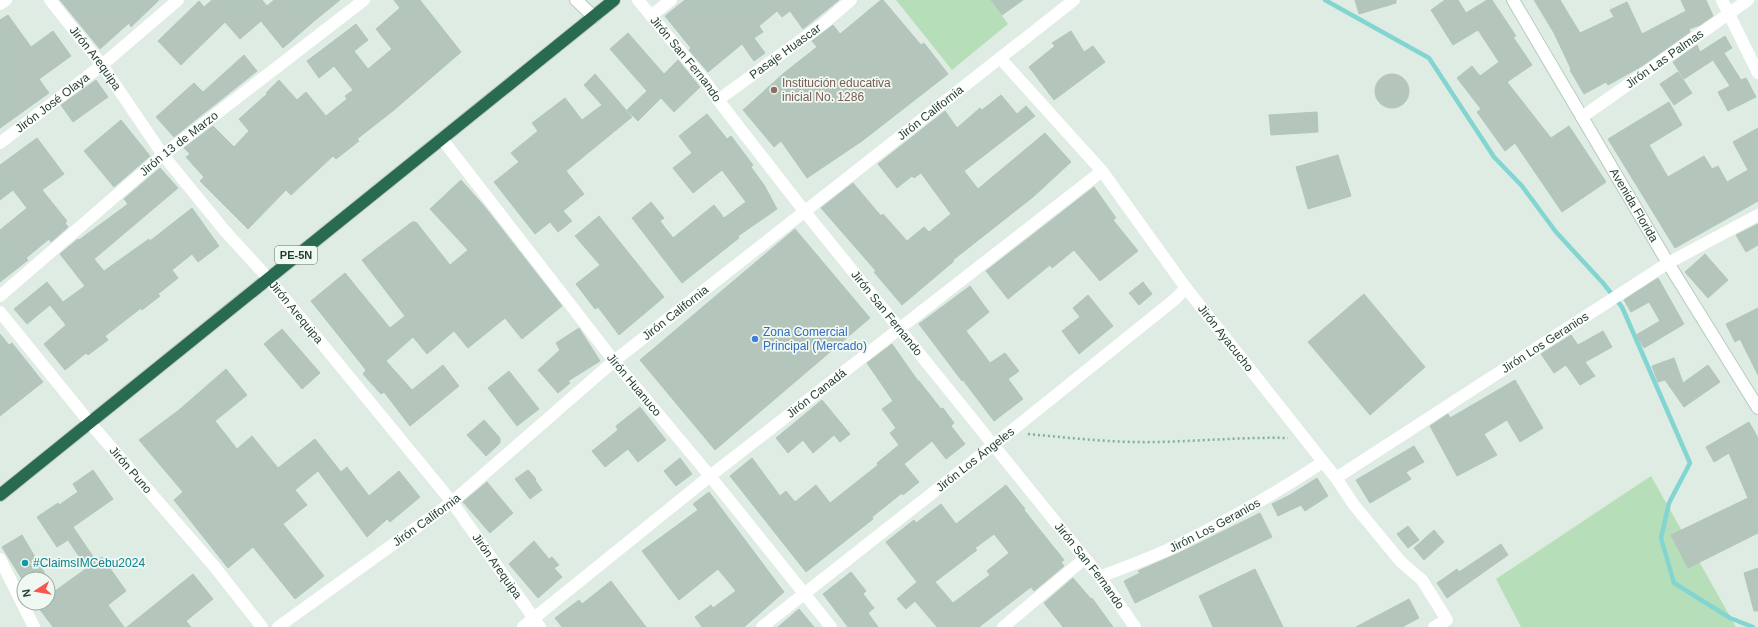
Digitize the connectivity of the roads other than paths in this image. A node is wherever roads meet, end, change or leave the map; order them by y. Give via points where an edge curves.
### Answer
1 (6, 0) edge
2 (50, 0) edge
3 (178, 0) edge
4 (364, 0) edge
5 (576, 0) edge
6 (614, 0) edge
7 (638, 0) edge
8 (671, 0) edge
9 (851, 0) edge
10 (1074, 0) edge
11 (1513, 0) edge
12 (1722, 0) edge
13 (1748, 0) edge
14 (0, 4) edge
15 (1730, 14) junction
16 (652, 15) junction
17 (594, 17) junction
18 (1000, 58) junction
19 (102, 65) junction
20 (1758, 73) edge
21 (718, 100) junction
22 (1582, 117) junction
23 (442, 139) junction
24 (0, 143) edge
25 (163, 155) junction
26 (1102, 171) junction
27 (805, 212) junction
28 (1758, 215) edge
29 (1668, 263) junction
30 (268, 278) junction
31 (1186, 288) junction
32 (0, 296) edge
33 (0, 312) edge
34 (899, 327) junction
35 (614, 361) junction
36 (1758, 408) edge
37 (90, 423) junction
38 (994, 444) junction
39 (1323, 462) junction
40 (710, 476) junction
41 (1336, 478) junction
42 (0, 495) edge
43 (452, 502) junction
44 (0, 559) edge
45 (1084, 559) junction
46 (1100, 577) junction
47 (804, 593) junction
48 (536, 623) edge
49 (34, 627) edge
50 (262, 627) edge
51 (278, 627) edge
52 (523, 627) edge
53 (762, 627) edge
54 (831, 627) edge
55 (1003, 627) edge
56 (1135, 627) edge
57 (1434, 627) edge

1 - 14 street
2 - 19 street, Jirón Arequipa
3 - 19 street, Jirón José Olaya
4 - 25 street, Jirón 13 de Marzo
5 - 17 street
6 - 17 highway, PE-5N
7 - 16 street, Jirón San Fernando
8 - 16 street
9 - 21 street, Pasaje Huascar via 823,24
10 - 18 street, Jirón California
11 - 22 street, Avenida Florida
12 - 15 street
13 - 15 street, Jirón Las Palmas
15 - 20 street
15 - 22 street, Jirón Las Palmas
16 - 21 street, Jirón San Fernando
17 - 23 highway, PE-5N
18 - 26 street, Jirón Ayacucho
18 - 27 street, Jirón California
19 - 24 street, Jirón José Olaya
19 - 25 street, Jirón Arequipa
21 - 27 street, Jirón San Fernando
22 - 29 street, Avenida Florida
23 - 30 highway, PE-5N
23 - 35 street, Jirón Huanuco
25 - 30 street, Jirón Arequipa via 225,232
25 - 32 street, Jirón 13 de Marzo
26 - 31 street, Jirón Ayacucho
26 - 34 street, Jirón Canadá
27 - 34 street, Jirón San Fernando
27 - 35 street, Jirón California
28 - 29 street, Jirón Los Geranios
29 - 36 street, Avenida Florida
29 - 41 street, Jirón Los Geranios
30 - 37 highway, PE-5N
30 - 43 street, Jirón Arequipa
31 - 38 street, Jirón Los Ángeles
31 - 39 street, Jirón Ayacucho
33 - 37 street, Jirón Puno
34 - 38 street, Jirón San Fernando
34 - 40 street, Jirón Canadá
35 - 40 street, Jirón Huanuco
35 - 43 street, Jirón California
37 - 42 highway, PE-5N
37 - 50 street, Jirón Puno via 214,566
38 - 45 street, Jirón San Fernando
38 - 47 street, Jirón Los Ángeles
39 - 41 street, Jirón Ayacucho
39 - 46 street, Jirón Los Geranios via 1272,495 1174,547
40 - 47 street, Jirón Huanuco
40 - 48 street, Jirón Canadá
41 - 57 street, Jirón Ayacucho via 1354,505 1401,562 1422,580 1447,620
43 - 48 street, Jirón Arequipa
43 - 51 street, Jirón California
44 - 49 street
45 - 46 street, Jirón San Fernando
45 - 55 street
46 - 56 street, Jirón San Fernando
47 - 53 street, Jirón Los Ángeles
47 - 54 street, Jirón Huanuco
48 - 52 street, Jirón Canadá

